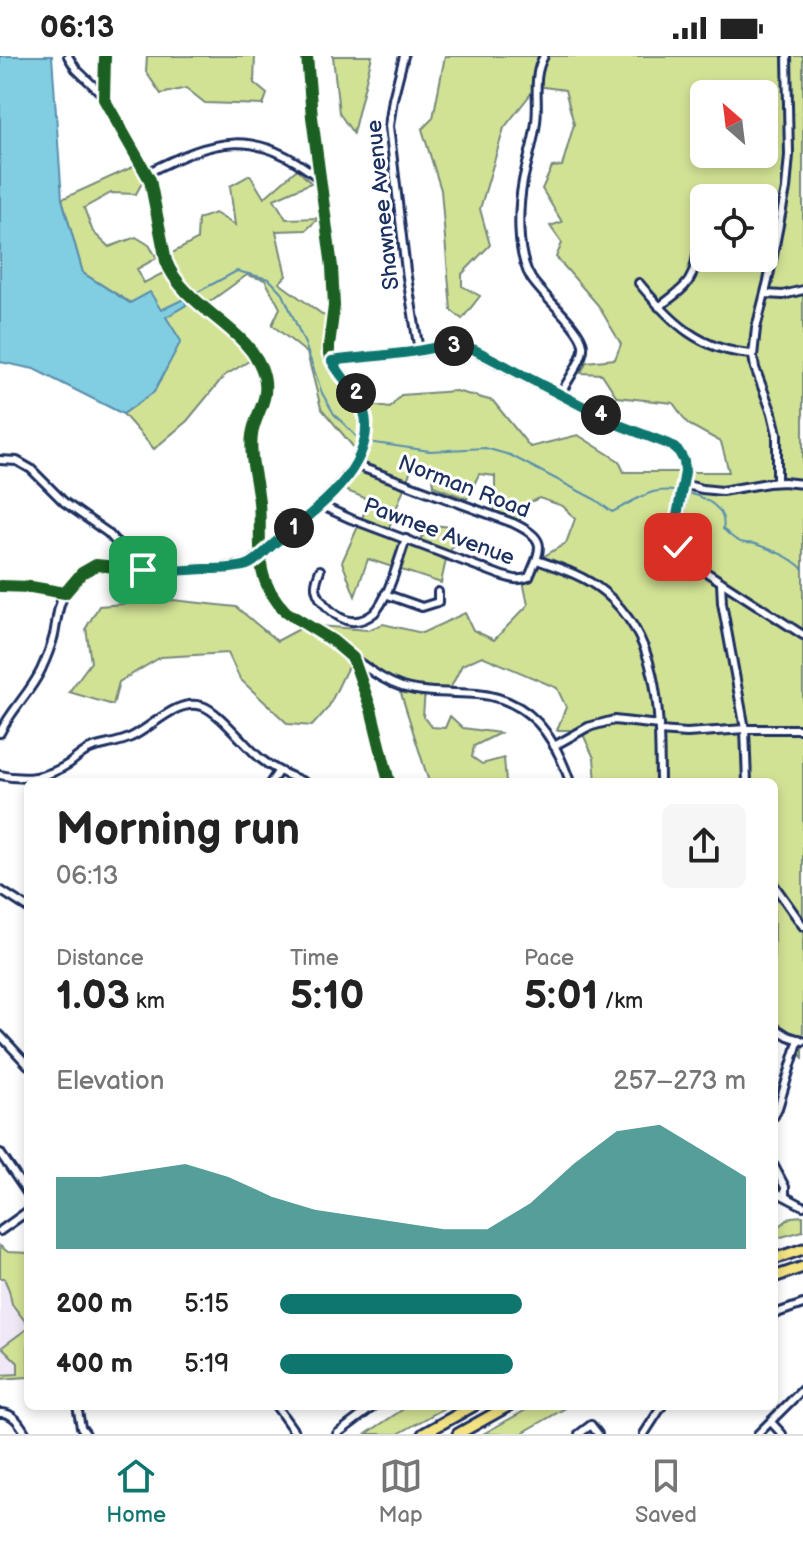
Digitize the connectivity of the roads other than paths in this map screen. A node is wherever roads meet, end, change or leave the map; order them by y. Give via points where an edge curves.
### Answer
1 (68, 56) edge
2 (105, 56) edge
3 (307, 56) edge
4 (404, 56) edge
5 (544, 56) edge
6 (787, 56) edge
7 (103, 95) junction
8 (147, 173) junction
9 (321, 179) junction
10 (694, 272) edge
11 (639, 283) dead end
12 (803, 290) edge
13 (765, 294) junction
14 (659, 307) junction
15 (419, 351) junction
16 (753, 354) junction
17 (332, 361) junction
18 (561, 394) junction
19 (0, 460) edge
20 (355, 465) junction
21 (777, 482) junction
22 (803, 484) edge
23 (683, 486) junction
24 (320, 505) junction
25 (406, 539) junction
26 (261, 554) junction
27 (537, 560) junction
28 (131, 568) junction
29 (320, 570) dead end
30 (721, 582) junction
31 (0, 586) edge
32 (438, 592) dead end
33 (65, 593) junction
34 (385, 594) junction
35 (803, 635) edge
36 (353, 658) junction
37 (659, 728) junction
38 (745, 729) junction
39 (803, 729) edge
40 (0, 733) edge
41 (554, 746) junction
42 (278, 772) junction
43 (0, 775) edge
44 (274, 778) edge
45 (294, 778) edge
46 (388, 778) edge
47 (568, 778) edge
48 (660, 778) edge
49 (747, 778) edge
50 (0, 890) edge
51 (778, 891) edge
52 (24, 905) edge
53 (803, 926) edge
54 (778, 1030) edge
55 (0, 1035) edge
56 (801, 1040) edge
57 (24, 1055) edge
58 (21, 1057) junction
59 (24, 1060) edge
60 (778, 1108) edge
61 (0, 1153) edge
62 (778, 1174) edge
63 (24, 1188) edge
64 (778, 1193) edge
65 (785, 1196) junction
66 (803, 1206) edge
67 (24, 1214) edge
68 (0, 1231) edge
69 (803, 1249) edge
70 (778, 1258) edge
71 (803, 1267) edge
72 (778, 1276) edge
73 (803, 1304) edge
74 (778, 1313) edge
75 (803, 1389) edge
76 (79, 1410) edge
77 (279, 1410) edge
78 (369, 1410) edge
79 (466, 1410) edge
80 (501, 1410) edge
81 (659, 1410) edge
82 (0, 1413) edge
83 (771, 1422) junction
84 (26, 1434) edge
85 (86, 1434) edge
86 (296, 1434) edge
87 (337, 1434) edge
88 (423, 1434) edge
89 (458, 1434) edge
90 (579, 1434) edge
91 (598, 1434) edge
92 (644, 1434) edge
93 (758, 1434) edge
94 (782, 1434) edge

1 - 7 street
2 - 7 street
3 - 9 street
4 - 15 street, Shawnee Avenue via 389,126
5 - 18 street via 522,185 520,234 531,279 584,347
6 - 13 street via 786,189
7 - 8 street
8 - 9 street via 211,146 244,142 284,155
8 - 26 street via 170,271 244,344 264,377 264,403 251,439
9 - 17 street via 332,267
10 - 14 street
11 - 14 street
12 - 13 street
13 - 16 street
14 - 16 street via 678,326 714,347
15 - 17 street
15 - 18 street via 465,346
16 - 21 street via 777,434
17 - 20 street via 359,397 366,422
18 - 23 street via 671,445 684,461
19 - 28 street via 31,469 64,502 108,533
20 - 24 street
20 - 27 street, Norman Road via 531,532 539,546
21 - 22 street
21 - 23 street via 722,491
23 - 30 street via 678,547
24 - 25 street, Pawnee Avenue
24 - 26 street
25 - 27 street, Pawnee Avenue via 516,580 529,577
25 - 34 street
26 - 28 street via 248,565 228,568
26 - 36 street via 262,572 280,606
27 - 37 street via 580,577 626,616 653,675
28 - 33 street via 96,565
29 - 34 street via 318,595 349,622 368,618
30 - 35 street
30 - 38 street
31 - 33 street
32 - 34 street via 438,602 422,607
33 - 40 street via 41,670
36 - 41 street via 402,687 506,700 532,715
36 - 46 street
37 - 38 street via 687,733
37 - 41 street via 614,720
37 - 48 street
38 - 39 street
38 - 49 street
41 - 47 street
42 - 43 street via 211,710 188,705 131,738 91,749 49,774
42 - 44 street
42 - 45 street
50 - 52 street
51 - 53 street
54 - 56 street
55 - 58 street
56 - 60 street
57 - 58 street
58 - 59 street
61 - 63 street
62 - 65 street
64 - 65 street
65 - 66 street
67 - 68 street
69 - 70 highway
71 - 72 highway
73 - 74 street
75 - 83 street
76 - 85 street
77 - 86 street
78 - 87 street
79 - 88 highway
80 - 89 highway
81 - 92 street
82 - 84 street via 11,1416
83 - 93 street
83 - 94 street
90 - 91 street via 591,1425

